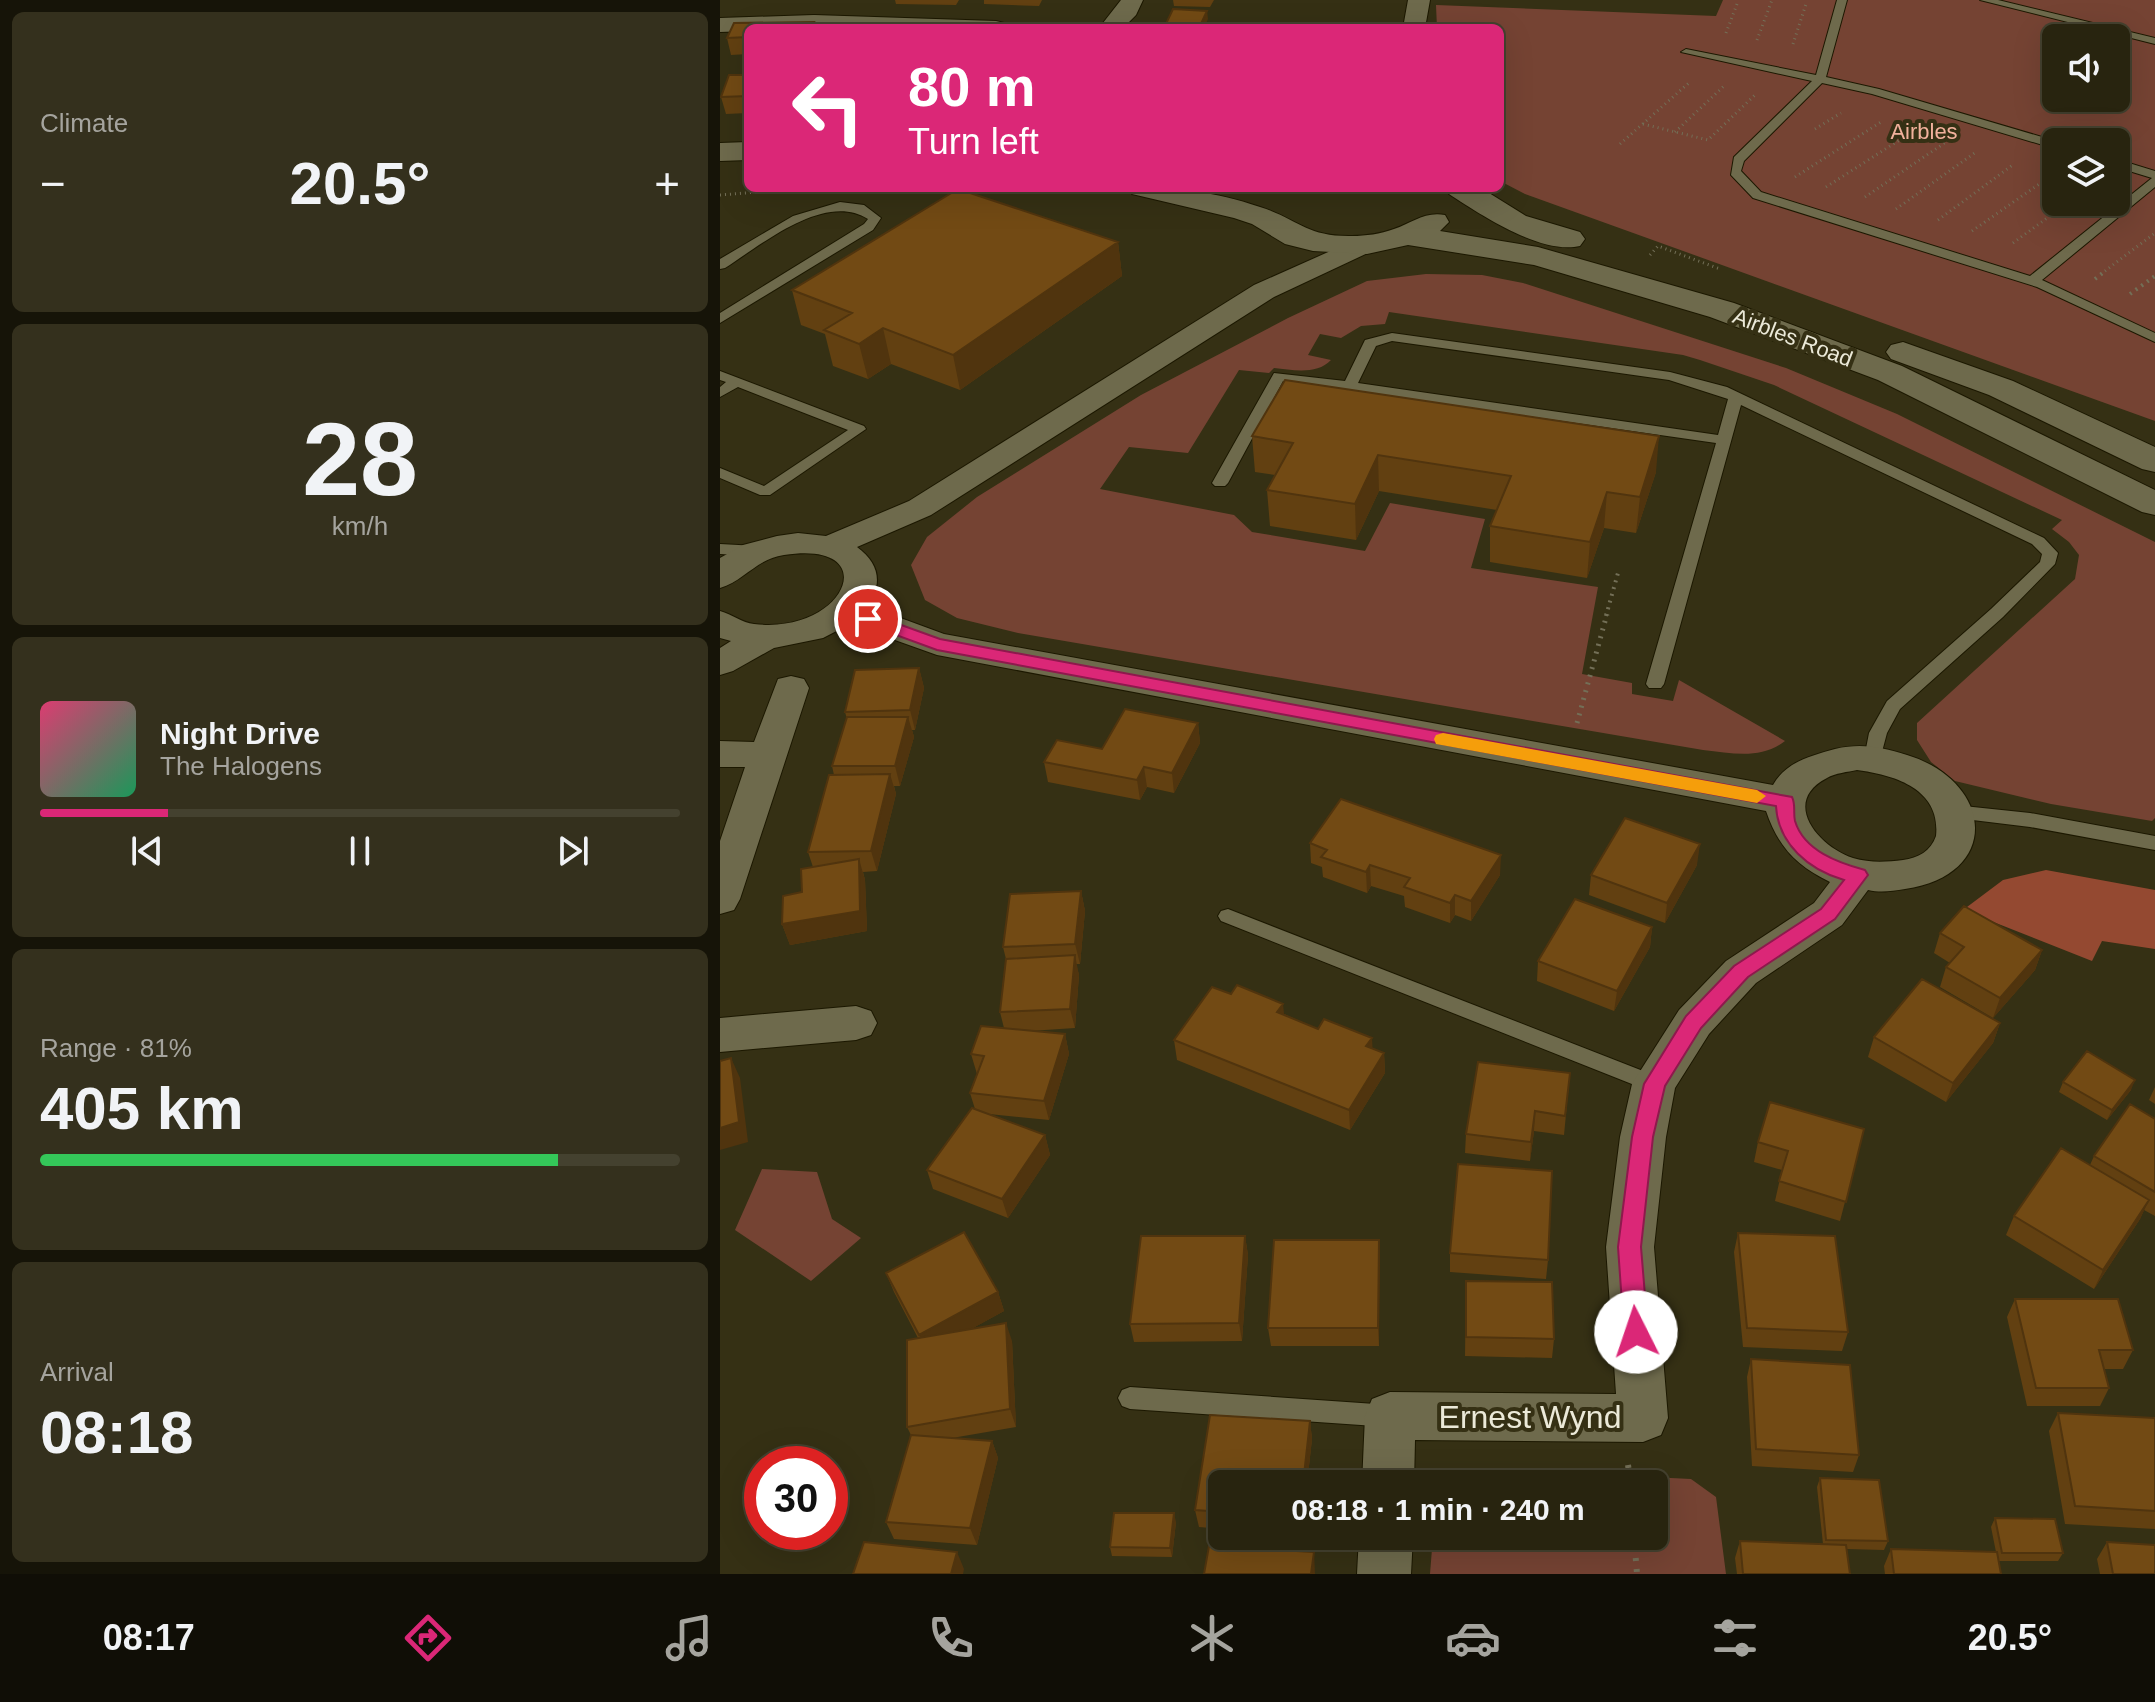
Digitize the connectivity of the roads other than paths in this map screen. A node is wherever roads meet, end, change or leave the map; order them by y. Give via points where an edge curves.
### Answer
1 (824, 0) edge
2 (1132, 0) edge
3 (1419, 0) edge
4 (1842, 0) edge
5 (1985, 0) edge
6 (814, 22) junction
7 (744, 24) edge
8 (751, 24) edge
9 (875, 24) edge
10 (1114, 24) edge
11 (1415, 24) edge
12 (720, 25) edge
13 (2155, 41) edge
14 (1686, 52) dead end
15 (1820, 79) junction
16 (2042, 142) edge
17 (744, 151) edge
18 (720, 152) edge
19 (2130, 167) edge
20 (744, 173) edge
21 (720, 174) edge
22 (2155, 175) edge
23 (2155, 181) edge
24 (1177, 192) edge
25 (1448, 192) edge
26 (1466, 192) edge
27 (1261, 202) edge
28 (1408, 236) junction
29 (1300, 238) junction
30 (1362, 245) junction
31 (720, 265) edge
32 (2032, 281) junction
33 (1264, 291) junction
34 (720, 319) edge
35 (2155, 338) edge
36 (720, 375) edge
37 (738, 381) junction
38 (1350, 386) junction
39 (720, 393) edge
40 (1736, 397) junction
41 (1724, 440) junction
42 (2155, 461) edge
43 (720, 472) edge
44 (1220, 483) dead end
45 (2155, 504) edge
46 (920, 508) junction
47 (831, 546) junction
48 (720, 549) edge
49 (758, 551) junction
50 (861, 569) junction
51 (720, 577) edge
52 (846, 610) junction
53 (722, 628) edge
54 (766, 637) junction
55 (720, 663) edge
56 (1655, 684) dead end
57 (791, 688) dead end
58 (720, 754) edge
59 (769, 755) junction
60 (1873, 759) junction
61 (1785, 801) junction
62 (1954, 812) junction
63 (2155, 843) edge
64 (1858, 875) junction
65 (720, 899) edge
66 (1228, 916) dead end
67 (856, 1023) dead end
68 (720, 1035) edge
69 (1654, 1084) junction
70 (1130, 1398) dead end
71 (1390, 1416) junction
72 (1388, 1470) edge
73 (1385, 1550) edge
74 (1384, 1574) edge

1 - 6 street
2 - 10 street
3 - 11 street
4 - 15 lane
5 - 13 lane
6 - 8 street
6 - 9 street
7 - 12 street
14 - 15 lane
15 - 16 lane
15 - 32 lane via 1738,160 1735,172 1757,195
17 - 18 main road
19 - 22 lane
20 - 21 main road
23 - 32 lane
24 - 27 main road, Airbles Road
25 - 28 main road, Airbles Road via 1447,208 1433,223
26 - 42 main road, Airbles Road via 1515,223 1684,272 2001,388
27 - 29 main road, Airbles Road via 1280,230
28 - 30 main road, Airbles Road
28 - 45 main road, Airbles Road via 1538,256 1722,310 1890,373
29 - 30 main road, Airbles Road
29 - 33 street via 1270,271
30 - 33 street
31 - 34 lane via 819,206 847,205 868,210 875,218 869,227
32 - 35 lane
33 - 46 street
36 - 37 lane
37 - 39 lane
37 - 43 lane via 859,429 765,492
38 - 40 lane via 1370,343 1392,337 1670,376
38 - 41 lane
38 - 44 lane via 1279,376
40 - 41 lane
40 - 60 lane via 2038,541 2050,553 2047,564 1997,613 1893,705 1878,733
41 - 56 lane
46 - 47 street
46 - 50 street
47 - 49 street via 810,542
47 - 50 street via 850,555
48 - 49 lane
49 - 51 street
50 - 52 street via 862,585
52 - 54 street via 825,624
52 - 61 street via 937,644
53 - 54 street
54 - 55 street
57 - 59 street
58 - 59 street
59 - 65 street
60 - 61 street via 1831,760 1809,768 1793,783
60 - 62 street via 1910,768 1932,782
61 - 64 street via 1786,822 1797,842 1817,860
62 - 63 lane
62 - 64 street via 1956,839 1946,857 1928,870 1902,878
64 - 69 street, Ernest Wynd via 1828,914 1741,972 1694,1022
66 - 69 lane
67 - 68 street
69 - 71 street, Ernest Wynd via 1630,1247 1643,1418
70 - 71 lane
71 - 72 street
73 - 74 street

